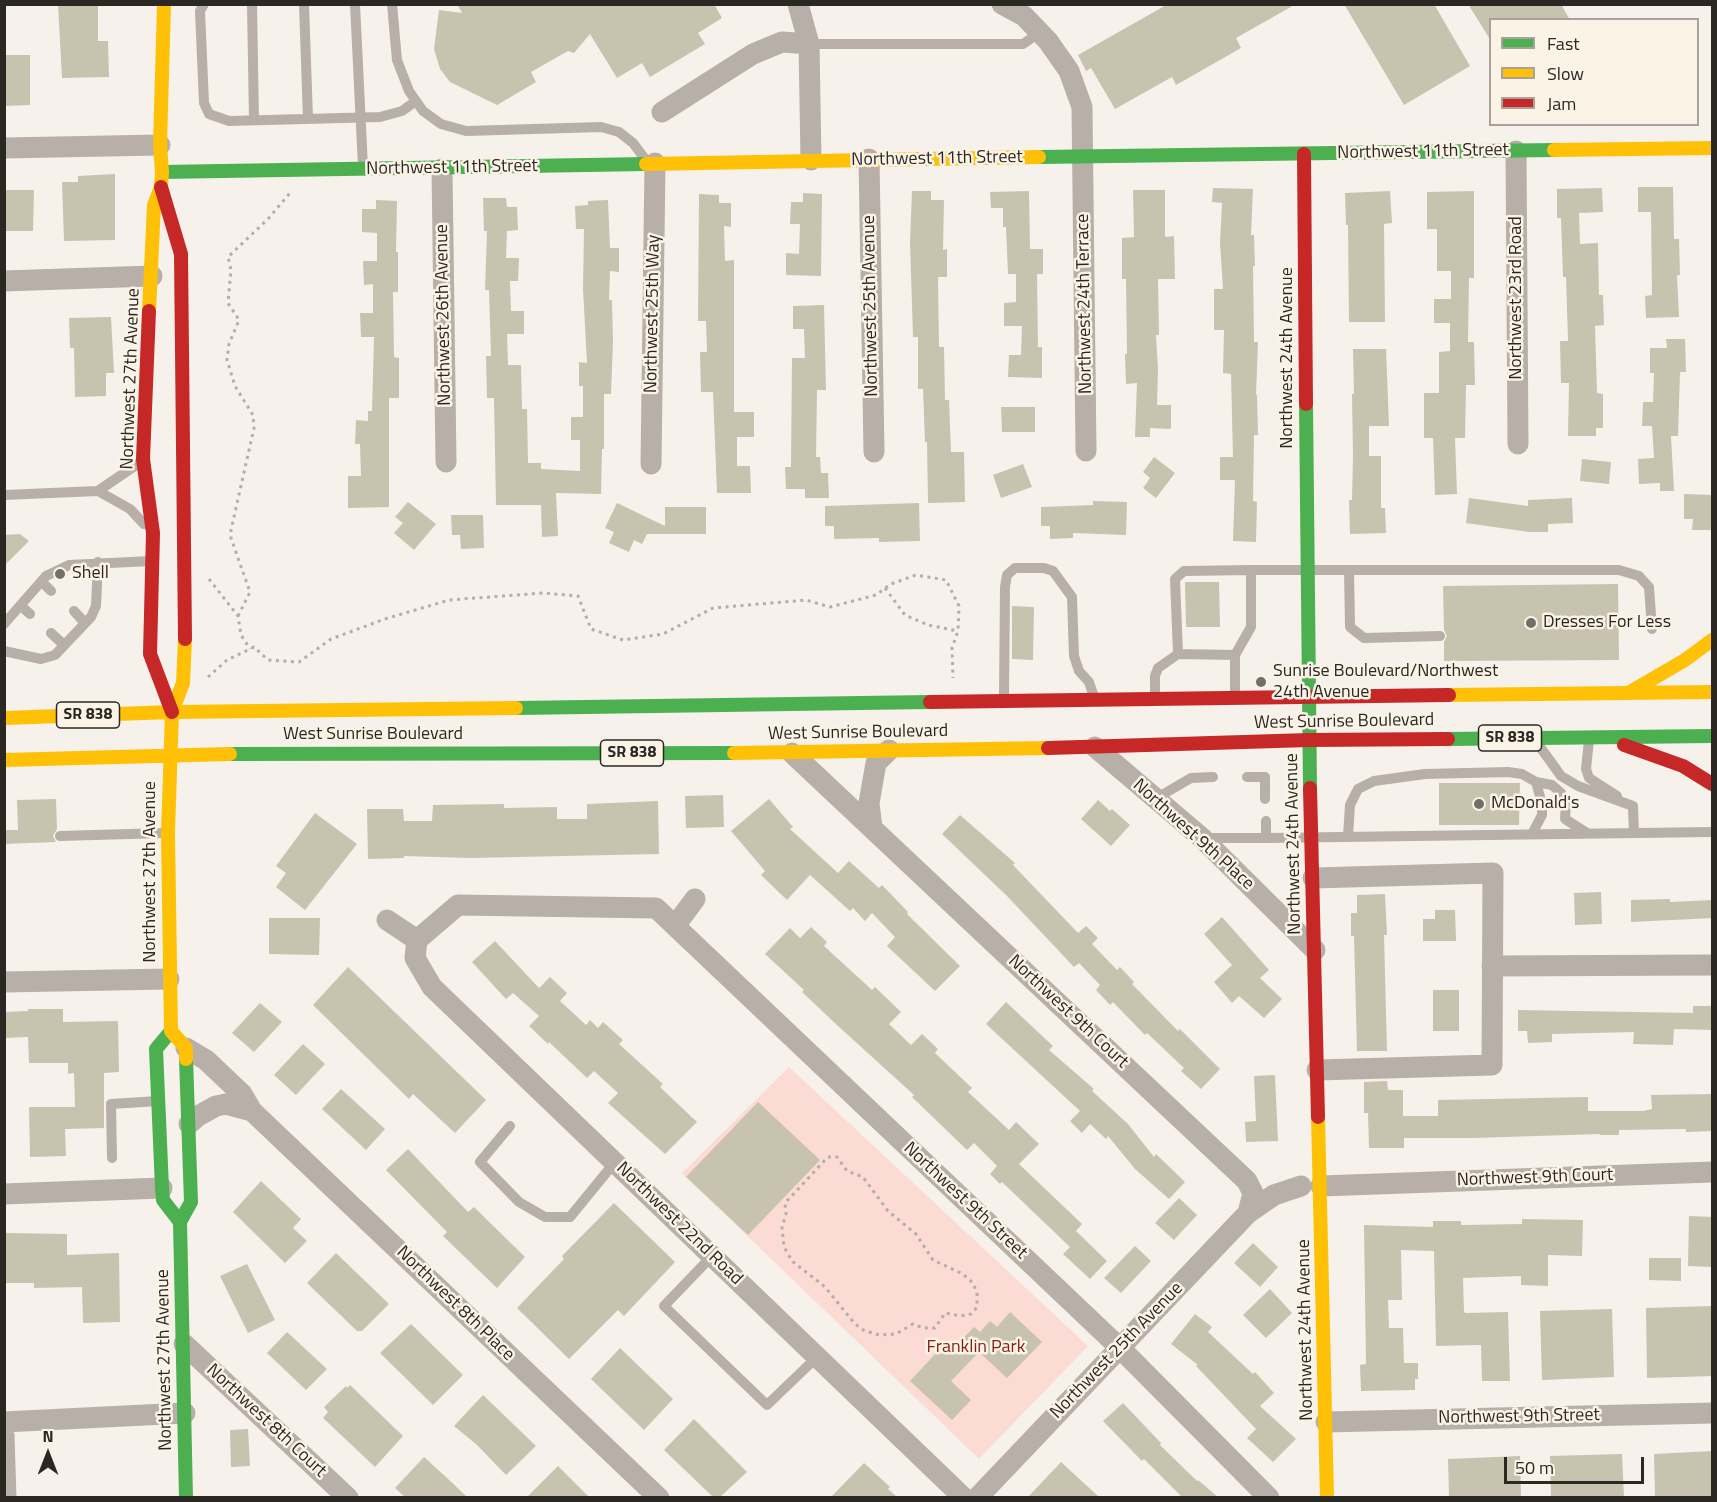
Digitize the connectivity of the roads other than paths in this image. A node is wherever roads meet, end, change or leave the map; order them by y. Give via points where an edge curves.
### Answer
1 (164, 4) edge
2 (204, 4) edge
3 (252, 4) edge
4 (304, 4) edge
5 (355, 4) edge
6 (392, 4) edge
7 (798, 4) edge
8 (1002, 4) edge
9 (1039, 33) junction
10 (809, 44) junction
11 (416, 101) junction
12 (662, 112) dead end
13 (361, 118) junction
14 (308, 119) junction
15 (254, 120) junction
16 (160, 145) junction
17 (4, 148) edge
18 (1713, 148) edge
19 (1516, 151) junction
20 (1304, 154) junction
21 (1083, 157) junction
22 (869, 159) junction
23 (811, 160) junction
24 (652, 163) junction
25 (442, 169) junction
26 (363, 170) junction
27 (162, 172) junction
28 (161, 187) junction
29 (152, 276) junction
30 (4, 281) edge
31 (1518, 444) dead end
32 (1086, 451) dead end
33 (874, 452) dead end
34 (143, 459) junction
35 (446, 462) dead end
36 (651, 464) dead end
37 (98, 491) junction
38 (4, 495) edge
39 (153, 533) junction
40 (152, 561) junction
41 (98, 562) junction
42 (1251, 570) junction
43 (1308, 570) junction
44 (1349, 570) junction
45 (42, 582) junction
46 (51, 591) dead end
47 (86, 597) dead end
48 (21, 606) junction
49 (96, 606) junction
50 (74, 611) dead end
51 (30, 614) dead end
52 (85, 623) junction
53 (10, 624) edge
54 (1652, 628) dead end
55 (51, 633) dead end
56 (1440, 636) dead end
57 (1713, 640) edge
58 (64, 645) junction
59 (38, 648) dead end
60 (4, 651) edge
61 (1178, 654) junction
62 (1235, 655) junction
63 (48, 657) junction
64 (1713, 692) edge
65 (1628, 694) junction
66 (1309, 698) junction
67 (1235, 699) junction
68 (1095, 700) junction
69 (1155, 700) junction
70 (1004, 701) junction
71 (172, 712) junction
72 (4, 718) edge
73 (1713, 736) edge
74 (1533, 737) junction
75 (1596, 737) junction
76 (1309, 740) junction
77 (1095, 747) junction
78 (889, 750) junction
79 (792, 753) junction
80 (170, 754) junction
81 (4, 760) edge
82 (1213, 777) dead end
83 (1247, 777) dead end
84 (1536, 782) junction
85 (1713, 784) edge
86 (1265, 799) dead end
87 (1155, 800) junction
88 (1633, 806) junction
89 (1565, 819) junction
90 (1266, 821) dead end
91 (872, 828) junction
92 (1713, 832) edge
93 (168, 833) junction
94 (1588, 833) junction
95 (1634, 833) junction
96 (1532, 834) junction
97 (1551, 834) junction
98 (60, 836) dead end
99 (1348, 837) junction
100 (1202, 838) junction
101 (1266, 838) junction
102 (1312, 838) junction
103 (1313, 878) junction
104 (695, 899) dead end
105 (387, 920) dead end
106 (675, 926) junction
107 (417, 940) junction
108 (1315, 950) junction
109 (1713, 965) edge
110 (1492, 966) junction
111 (169, 979) junction
112 (4, 982) edge
113 (171, 1031) junction
114 (186, 1048) junction
115 (1317, 1070) junction
116 (158, 1101) junction
117 (252, 1111) junction
118 (189, 1124) junction
119 (510, 1126) dead end
120 (112, 1158) dead end
121 (615, 1162) junction
122 (1713, 1172) edge
123 (1311, 1186) junction
124 (162, 1188) junction
125 (4, 1194) edge
126 (1249, 1198) junction
127 (180, 1222) junction
128 (712, 1256) junction
129 (184, 1344) junction
130 (1120, 1348) junction
131 (817, 1357) junction
132 (185, 1413) junction
133 (1713, 1413) edge
134 (4, 1422) edge
135 (1326, 1422) junction
136 (4, 1435) edge
137 (6, 1497) edge
138 (186, 1497) edge
139 (348, 1497) edge
140 (659, 1497) edge
141 (964, 1497) edge
142 (977, 1497) edge
143 (1269, 1497) edge
144 (1327, 1497) edge

1 - 16 street, Northwest 27th Avenue
2 - 15 lane via 200,11 204,103 209,114 229,121
3 - 15 lane
4 - 14 lane
5 - 13 lane
6 - 11 lane via 397,60
7 - 10 street
8 - 9 street, Northwest 24th Terrace via 1024,16
9 - 10 lane via 1023,44
9 - 21 street, Northwest 24th Terrace via 1069,71 1082,107
10 - 12 street via 783,42 753,54
10 - 23 street
11 - 13 lane via 402,111
11 - 24 lane via 441,124 466,131 602,127 619,132
13 - 14 lane
13 - 26 lane
14 - 15 lane
16 - 17 street
16 - 27 street, Northwest 27th Avenue
18 - 19 street, Northwest 11th Street
19 - 20 street, Northwest 11th Street
19 - 31 street, Northwest 23rd Road
20 - 21 street, Northwest 11th Street
20 - 43 street, Northwest 24th Avenue
21 - 22 street, Northwest 11th Street
21 - 32 street, Northwest 24th Terrace
22 - 23 street, Northwest 11th Street
22 - 33 street, Northwest 25th Avenue
23 - 24 street, Northwest 11th Street
24 - 25 street, Northwest 11th Street
24 - 36 street, Northwest 25th Way
25 - 26 street, Northwest 11th Street
25 - 35 street, Northwest 26th Avenue
26 - 27 street, Northwest 11th Street
27 - 28 street, Northwest 27th Avenue
28 - 29 street, Northwest 27th Avenue via 154,205
28 - 71 street, Northwest 27th Avenue via 182,254 186,627 183,683
29 - 30 street
29 - 34 street, Northwest 27th Avenue
34 - 37 lane
34 - 39 street, Northwest 27th Avenue
37 - 38 lane
37 - 39 lane via 130,509
39 - 40 street, Northwest 27th Avenue
40 - 41 lane
40 - 71 street, Northwest 27th Avenue via 150,654
41 - 45 lane via 69,565 61,575 46,576
41 - 49 lane
42 - 43 lane
42 - 61 lane via 1184,571 1175,579
42 - 62 lane via 1251,627
43 - 44 lane
43 - 66 street, Northwest 24th Avenue
44 - 54 lane via 1619,570 1639,576 1649,587
44 - 56 lane via 1350,627 1364,638
45 - 46 lane
45 - 48 lane
47 - 49 lane
48 - 51 lane
48 - 53 lane
49 - 52 lane
50 - 52 lane
52 - 58 lane
55 - 58 lane
57 - 65 street
58 - 63 lane
59 - 63 lane
60 - 63 lane
61 - 62 lane
61 - 69 lane via 1158,668
62 - 67 lane
64 - 65 street, West Sunrise Boulevard / SR 838
65 - 66 street, West Sunrise Boulevard / SR 838
66 - 67 street, West Sunrise Boulevard / SR 838
66 - 76 street, Northwest 24th Avenue
67 - 69 street, West Sunrise Boulevard / SR 838
68 - 69 street, West Sunrise Boulevard / SR 838
68 - 70 street, West Sunrise Boulevard / SR 838
68 - 70 lane via 1074,656 1072,597 1053,571 1015,568 1005,587
70 - 71 street, West Sunrise Boulevard / SR 838
71 - 72 street, West Sunrise Boulevard / SR 838
71 - 80 street, Northwest 27th Avenue
73 - 75 street, West Sunrise Boulevard / SR 838
74 - 75 street, West Sunrise Boulevard / SR 838
74 - 76 street, West Sunrise Boulevard / SR 838
74 - 88 lane via 1561,776
75 - 85 street via 1683,766
75 - 88 lane via 1586,768 1589,777
76 - 77 street, West Sunrise Boulevard / SR 838
76 - 102 street, Northwest 24th Avenue
77 - 78 street, West Sunrise Boulevard / SR 838
77 - 87 street, Northwest 9th Place
78 - 79 street, West Sunrise Boulevard / SR 838
78 - 91 street via 876,763 869,803
79 - 80 street, West Sunrise Boulevard / SR 838
79 - 91 street, Northwest 9th Court
80 - 81 street, West Sunrise Boulevard / SR 838
80 - 93 street, Northwest 27th Avenue
82 - 87 lane via 1191,778
83 - 86 lane via 1265,777
84 - 89 lane via 1552,785 1561,793 1566,803
84 - 96 lane via 1542,815
84 - 99 lane via 1508,772 1425,774 1374,781 1358,789 1350,804
87 - 100 street, Northwest 9th Place
88 - 95 lane
89 - 94 lane
89 - 97 lane
90 - 101 lane
91 - 126 street, Northwest 9th Court
92 - 95 lane
93 - 98 lane
93 - 111 street, Northwest 27th Avenue
94 - 95 lane
94 - 97 lane
96 - 97 lane
96 - 99 lane
99 - 102 lane
100 - 101 lane
100 - 108 street, Northwest 9th Place
101 - 102 lane
102 - 103 street, Northwest 24th Avenue
103 - 108 street, Northwest 24th Avenue
103 - 110 street via 1493,873
104 - 106 street
105 - 107 street
106 - 107 street, Northwest 9th Street via 656,908 458,905
106 - 130 street, Northwest 9th Street
107 - 121 street, Northwest 22nd Road via 415,958 432,987
108 - 115 street, Northwest 24th Avenue
109 - 110 street
110 - 115 street via 1492,1065
111 - 112 street
111 - 113 street, Northwest 27th Avenue
113 - 114 street
113 - 116 street via 156,1049
114 - 117 street, Northwest 8th Place via 228,1080
114 - 118 street, Northwest 27th Avenue
115 - 123 street, Northwest 24th Avenue
116 - 120 lane via 111,1104
116 - 124 street
117 - 118 street via 226,1104 216,1106
117 - 140 street, Northwest 8th Place
118 - 127 street, Northwest 27th Avenue via 191,1202
119 - 121 lane via 480,1162 519,1202 545,1217 570,1217
121 - 128 street, Northwest 22nd Road
122 - 123 street, Northwest 9th Court
123 - 126 street, Northwest 9th Court
123 - 126 street via 1271,1185
123 - 135 street, Northwest 24th Avenue
124 - 125 street
124 - 127 street via 163,1200
126 - 130 street, Northwest 25th Avenue
127 - 129 street, Northwest 27th Avenue
128 - 131 street, Northwest 22nd Road
128 - 131 lane via 664,1306 767,1406
129 - 132 street, Northwest 27th Avenue
129 - 139 street, Northwest 8th Court
130 - 142 street, Northwest 25th Avenue
130 - 143 street, Northwest 9th Street
131 - 141 street, Northwest 22nd Road
132 - 134 street
132 - 138 street, Northwest 27th Avenue
133 - 135 street, Northwest 9th Street
135 - 144 street, Northwest 24th Avenue
136 - 137 street

